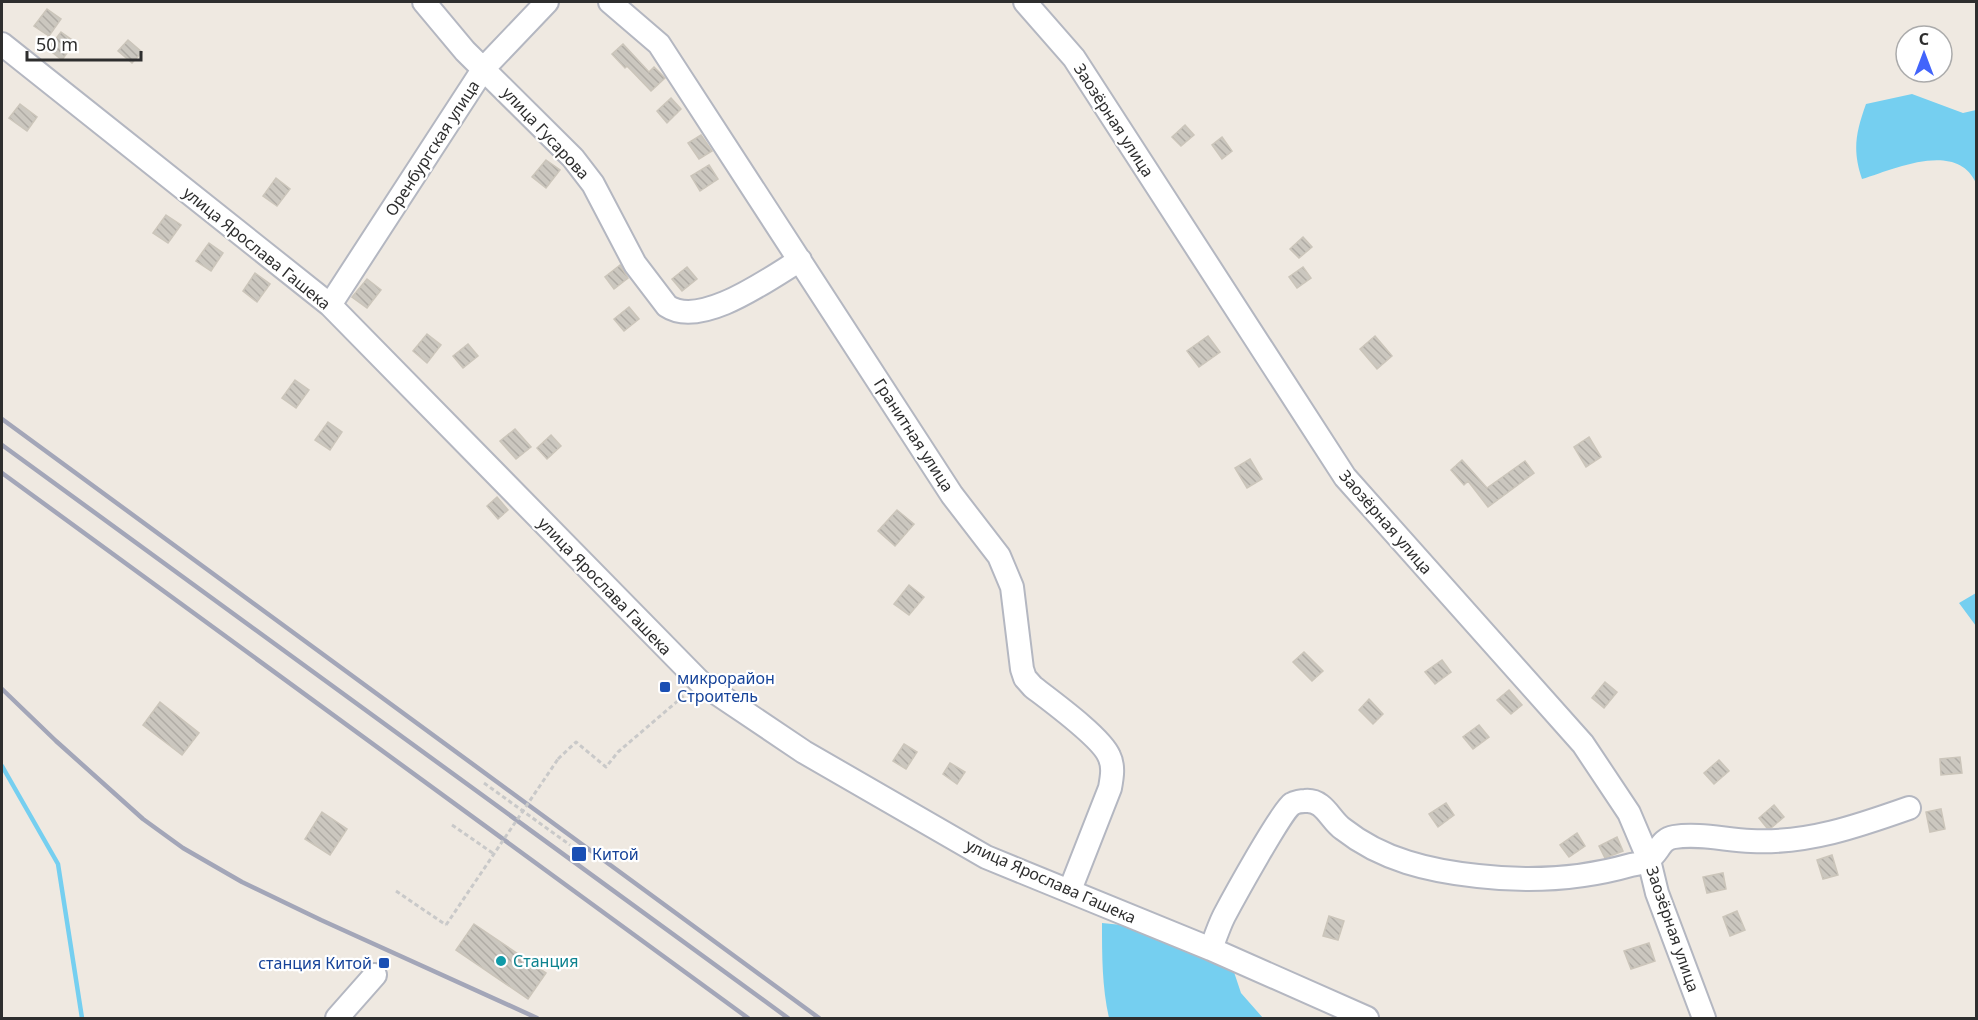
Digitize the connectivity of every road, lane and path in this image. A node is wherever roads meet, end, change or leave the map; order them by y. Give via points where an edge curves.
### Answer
1 (424, 2) edge
2 (547, 2) edge
3 (610, 2) edge
4 (1025, 2) edge
5 (2, 45) edge
6 (484, 68) junction
7 (800, 260) junction
8 (330, 305) junction
9 (700, 682) junction
10 (484, 783) dead end
11 (1910, 808) dead end
12 (524, 810) junction
13 (452, 825) dead end
14 (570, 845) dead end
15 (494, 854) junction
16 (1648, 860) junction
17 (1070, 890) junction
18 (396, 891) dead end
19 (1211, 949) junction
20 (375, 975) dead end
21 (337, 1018) edge
22 (1367, 1018) edge
23 (1704, 1018) edge

1 - 6 street, улица Гусарова
2 - 6 street, Оренбургская улица
3 - 7 street, Гранитная улица via 659,44
4 - 16 street, Заозёрная улица via 1074,58 1345,477 1583,744 1629,813
5 - 8 street, улица Ярослава Гашека
6 - 7 street, улица Гусарова via 594,184 635,264 667,306 684,313 712,308
6 - 8 street, Оренбургская улица
7 - 17 street, Гранитная улица via 952,495 999,556 1012,587 1025,678 1109,754 1110,788
8 - 9 street, улица Ярослава Гашека
9 - 12 path, bridge via 618,752 606,767 576,742 558,759
9 - 17 street, улица Ярослава Гашека via 804,752 986,857
10 - 12 path
11 - 16 street via 1847,830 1799,839 1672,837
12 - 14 path
12 - 15 path, bridge
13 - 15 path
15 - 18 path, bridge via 446,925
16 - 19 street via 1595,874 1533,879 1431,869 1372,849 1342,829 1319,803 1302,801 1292,804 1276,825 1224,917
16 - 23 street, Заозёрная улица
17 - 19 street, улица Ярослава Гашека
19 - 22 street, улица Ярослава Гашека
20 - 21 street

